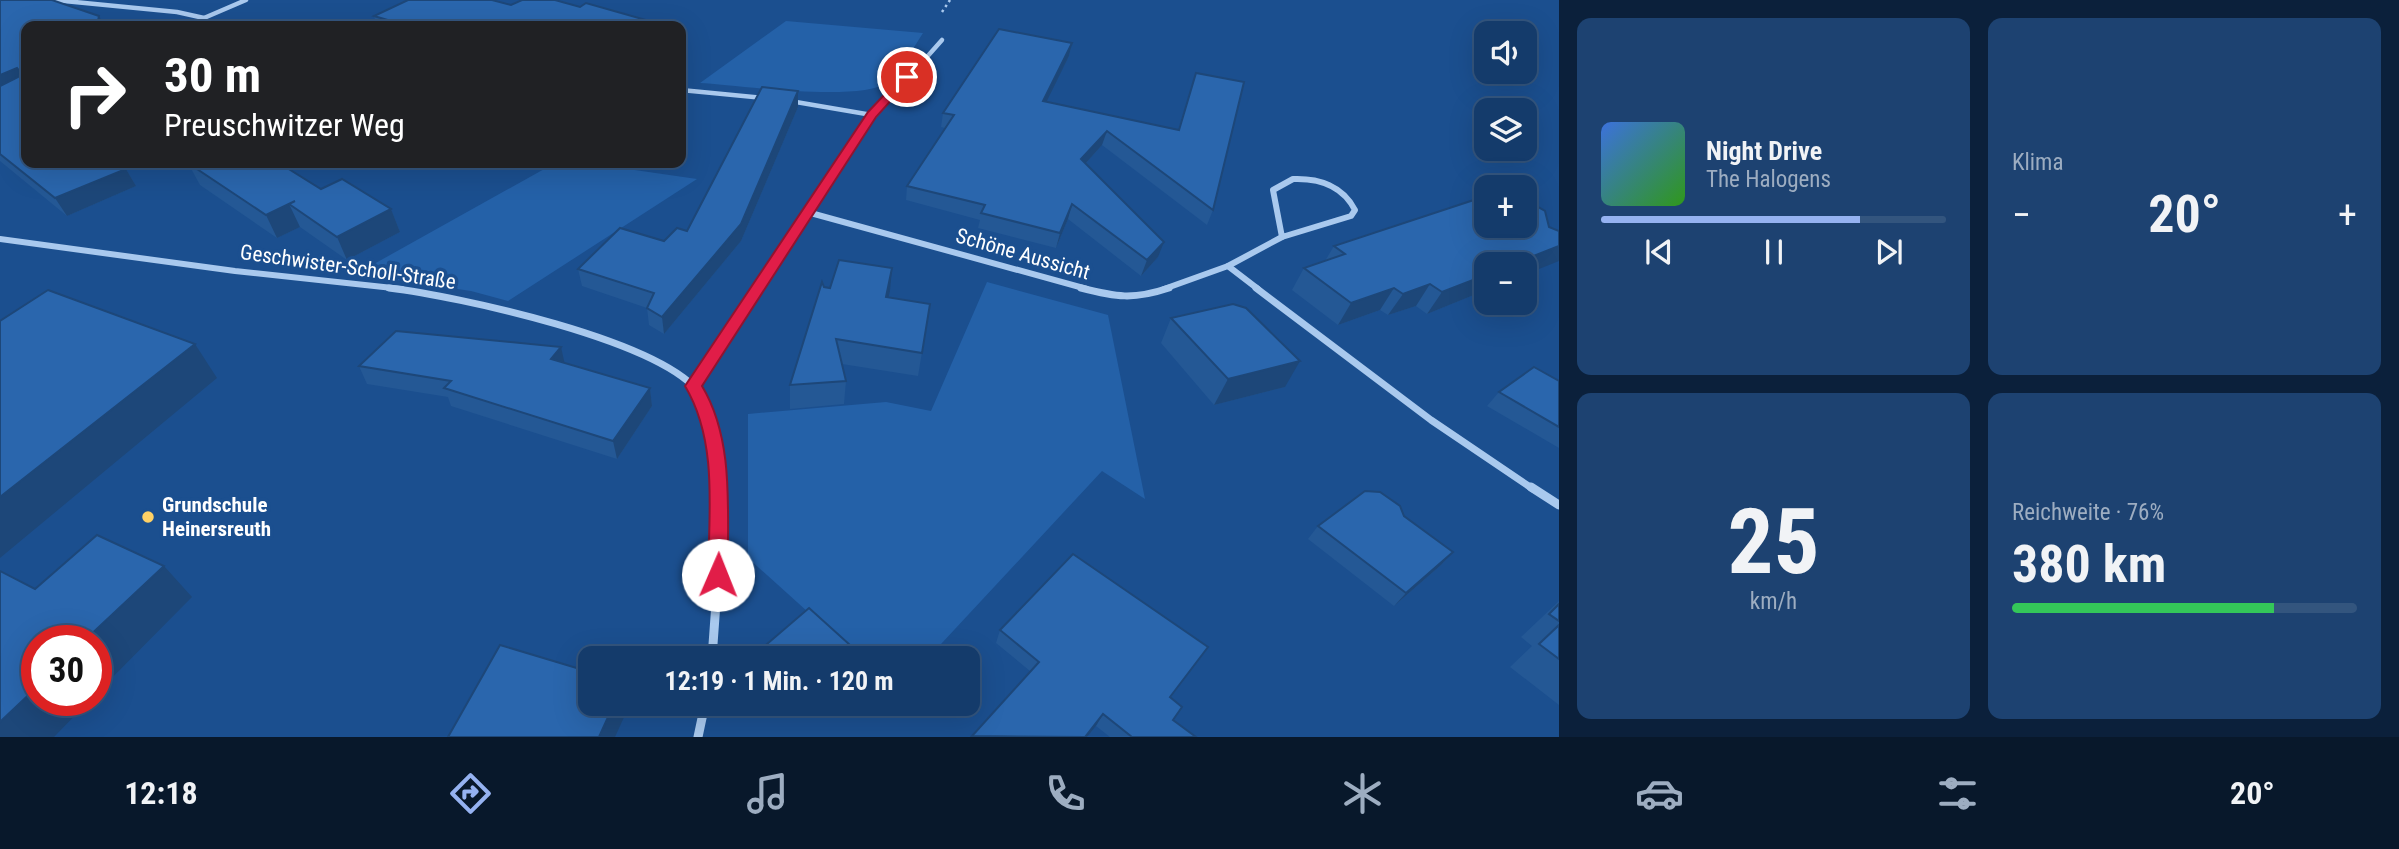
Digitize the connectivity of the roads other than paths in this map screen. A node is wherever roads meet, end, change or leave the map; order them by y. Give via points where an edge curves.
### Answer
1 (54, 0) edge
2 (246, 0) edge
3 (204, 18) junction
4 (204, 21) edge
5 (942, 40) dead end
6 (686, 90) edge
7 (772, 99) edge
8 (785, 100) edge
9 (872, 115) junction
10 (807, 212) junction
11 (1282, 237) junction
12 (0, 239) edge
13 (1228, 266) junction
14 (694, 386) junction
15 (1559, 505) edge
16 (713, 646) edge
17 (702, 716) edge
18 (698, 737) edge

1 - 3 street
2 - 3 street
3 - 4 street
5 - 9 street
6 - 7 street
8 - 9 street
9 - 10 street
10 - 13 street, Schöne Aussicht via 1119,298 1148,295
10 - 14 street
11 - 11 street, Schöne Aussicht via 1351,216 1353,202 1316,181 1278,184 1273,190
11 - 13 street, Schöne Aussicht
12 - 14 street, Geschwister-Scholl-Straße via 436,295 570,331 652,359
13 - 15 street via 1420,414
14 - 16 street via 707,408 718,469 719,563
17 - 18 street

